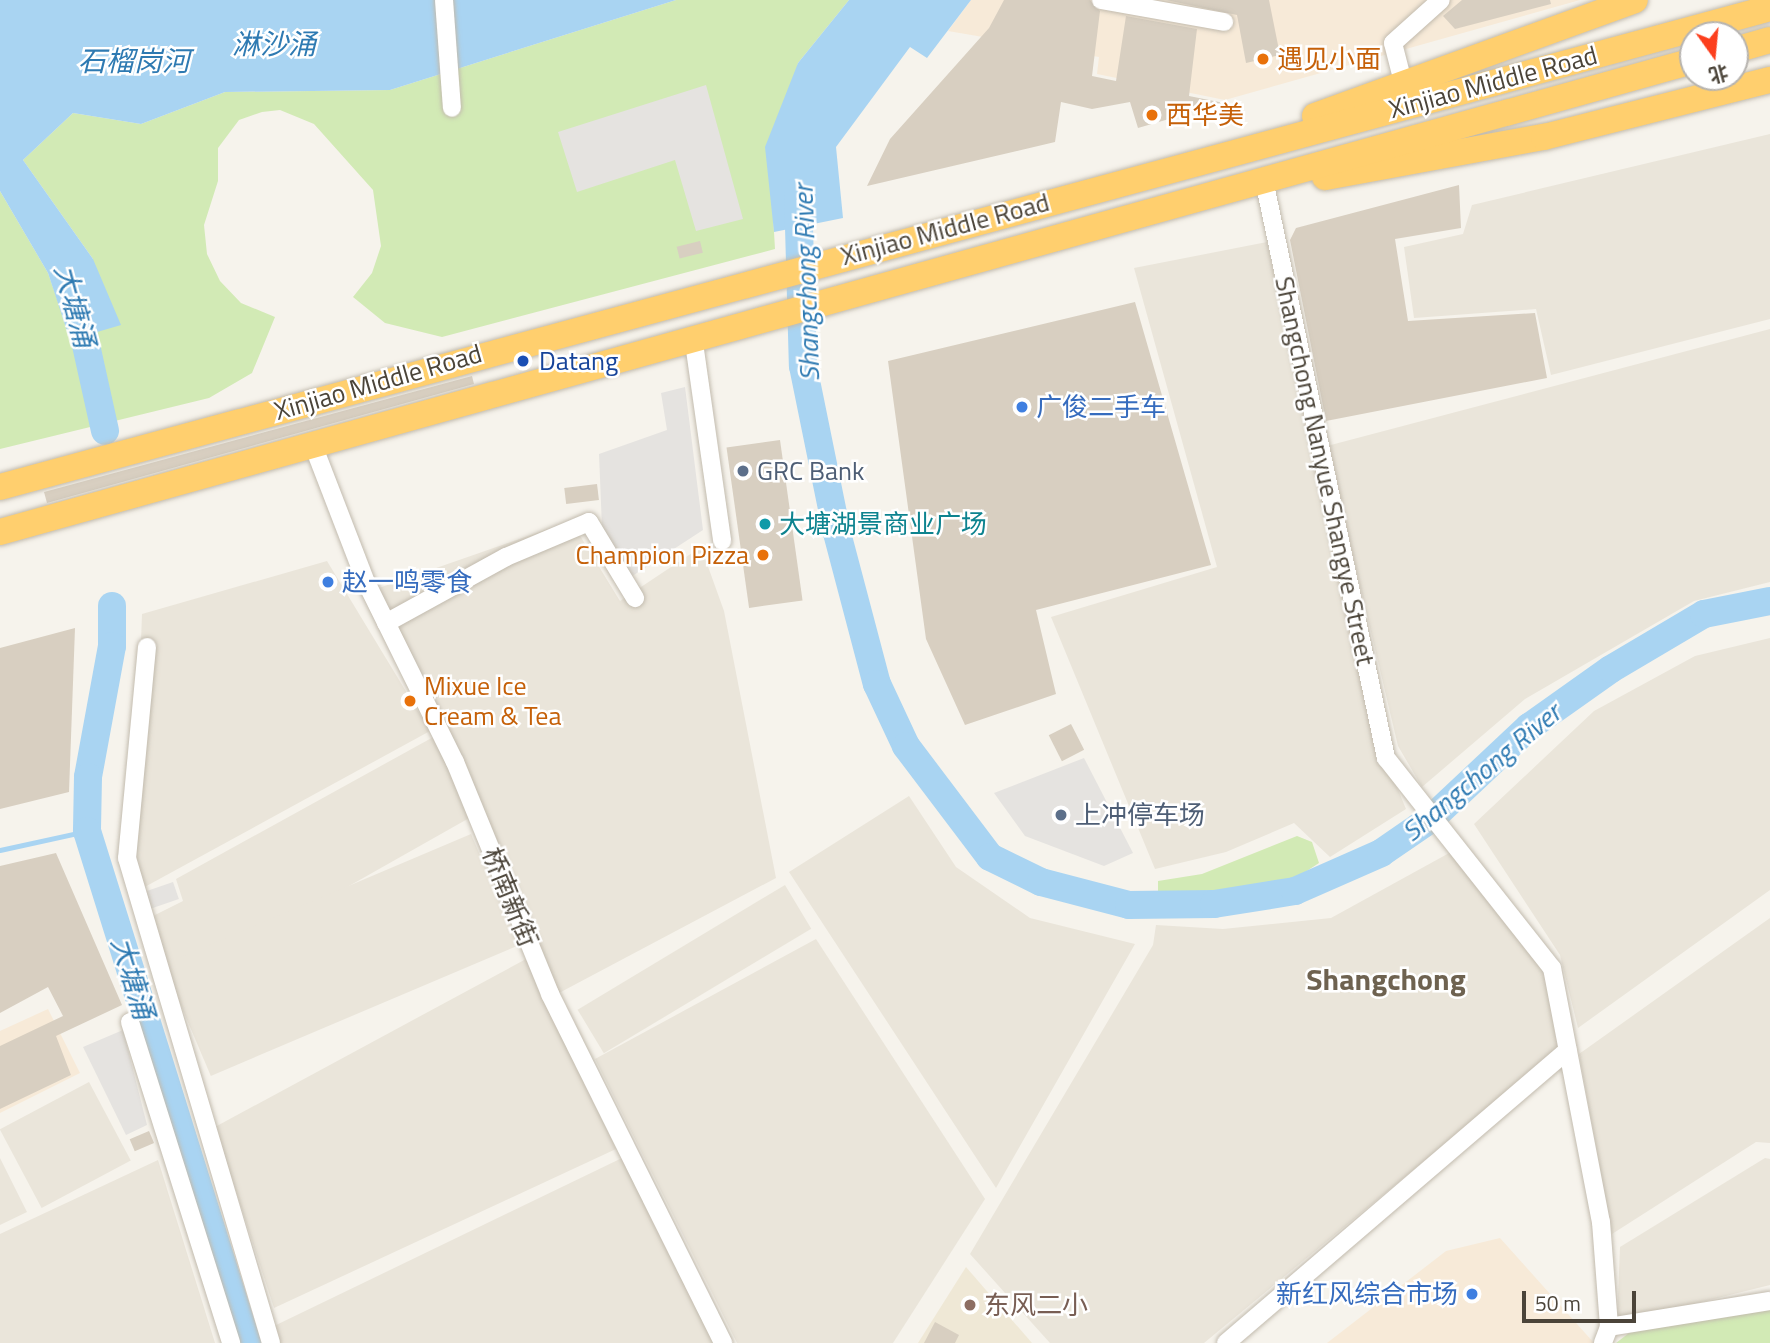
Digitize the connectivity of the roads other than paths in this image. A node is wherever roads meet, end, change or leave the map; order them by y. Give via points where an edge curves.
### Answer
1 (444, 0) edge
2 (1101, 0) edge
3 (1441, 0) edge
4 (1635, 0) edge
5 (1656, 0) edge
6 (1745, 0) edge
7 (1770, 8) edge
8 (1224, 22) dead end
9 (1770, 40) edge
10 (1534, 41) junction
11 (1749, 46) edge
12 (1679, 65) edge
13 (1770, 80) edge
14 (1403, 82) junction
15 (452, 108) dead end
16 (1250, 147) junction
17 (1265, 185) junction
18 (1219, 192) junction
19 (693, 336) junction
20 (313, 445) junction
21 (0, 487) edge
22 (0, 532) edge
23 (722, 541) dead end
24 (635, 598) dead end
25 (386, 623) junction
26 (147, 646) dead end
27 (130, 1022) dead end
28 (1568, 1051) junction
29 (1770, 1301) edge
30 (1606, 1335) edge
31 (230, 1343) edge
32 (271, 1343) edge
33 (723, 1343) edge
34 (1226, 1343) edge

1 - 15 street
2 - 8 street
3 - 14 street via 1393,43
4 - 10 highway
5 - 10 highway
6 - 16 highway via 1386,98
7 - 16 highway, Xinjiao Middle Road
9 - 11 highway
10 - 14 highway
12 - 18 highway, Xinjiao Middle Road
13 - 17 highway via 1519,142
14 - 16 highway
16 - 21 highway, Xinjiao Middle Road
17 - 18 highway
17 - 28 street, Shangchong Nanyue Shangye Street via 1386,758 1552,968
18 - 19 highway, Xinjiao Middle Road
19 - 20 highway, Xinjiao Middle Road
19 - 23 street
20 - 22 highway, Xinjiao Middle Road
20 - 25 street, 桥南新街
24 - 25 street via 589,522 506,557
25 - 33 street, 桥南新街 via 455,762 553,1000
26 - 32 street via 127,858
27 - 31 street
28 - 30 street via 1601,1222
28 - 34 street
29 - 30 street

